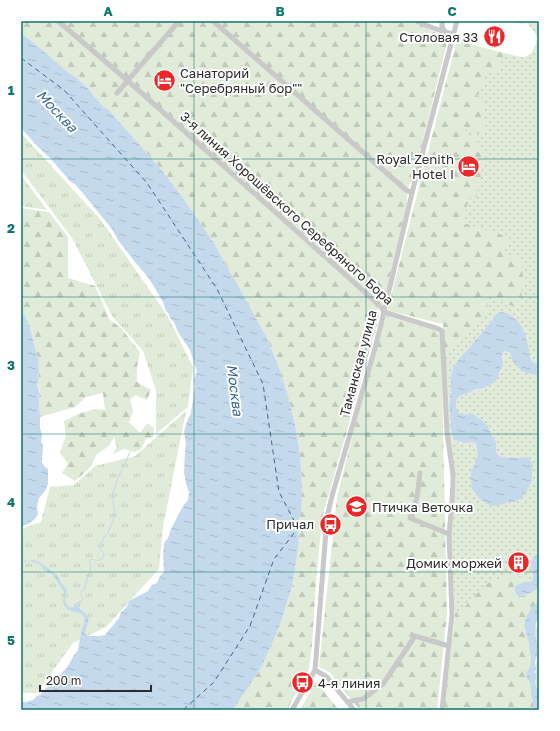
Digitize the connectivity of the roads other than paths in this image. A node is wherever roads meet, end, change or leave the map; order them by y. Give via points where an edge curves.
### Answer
1 (58, 21) edge
2 (180, 21) edge
3 (213, 21) edge
4 (417, 21) edge
5 (443, 21) edge
6 (457, 21) edge
7 (431, 28) junction
8 (450, 34) junction
9 (128, 80) junction
10 (117, 93) dead end
11 (412, 193) junction
12 (384, 312) junction
13 (420, 473) dead end
14 (449, 534) junction
15 (449, 646) junction
16 (315, 670) junction
17 (347, 702) junction
18 (292, 710) edge
19 (354, 710) edge
20 (442, 710) edge

1 - 9 street, 3-я линия Хорошёвского Серебряного Бора
2 - 9 street
3 - 11 street
4 - 7 street
5 - 7 street
5 - 8 street via 442,26
6 - 8 street, Таманская улица
7 - 8 street
8 - 11 street, Таманская улица
9 - 10 street
9 - 12 street, 3-я линия Хорошёвского Серебряного Бора
11 - 12 street, Таманская улица
12 - 14 street, 3-я линия Хорошёвского Серебряного Бора via 442,332 447,433 453,475
12 - 16 street, Таманская улица via 328,513
13 - 14 street via 417,498 410,518
14 - 15 street, 3-я линия Хорошёвского Серебряного Бора via 452,615
15 - 17 street via 415,636 383,684 363,699
15 - 20 street, 3-я линия Хорошёвского Серебряного Бора
16 - 17 street via 327,677
16 - 18 street, Таманская улица
17 - 19 street

